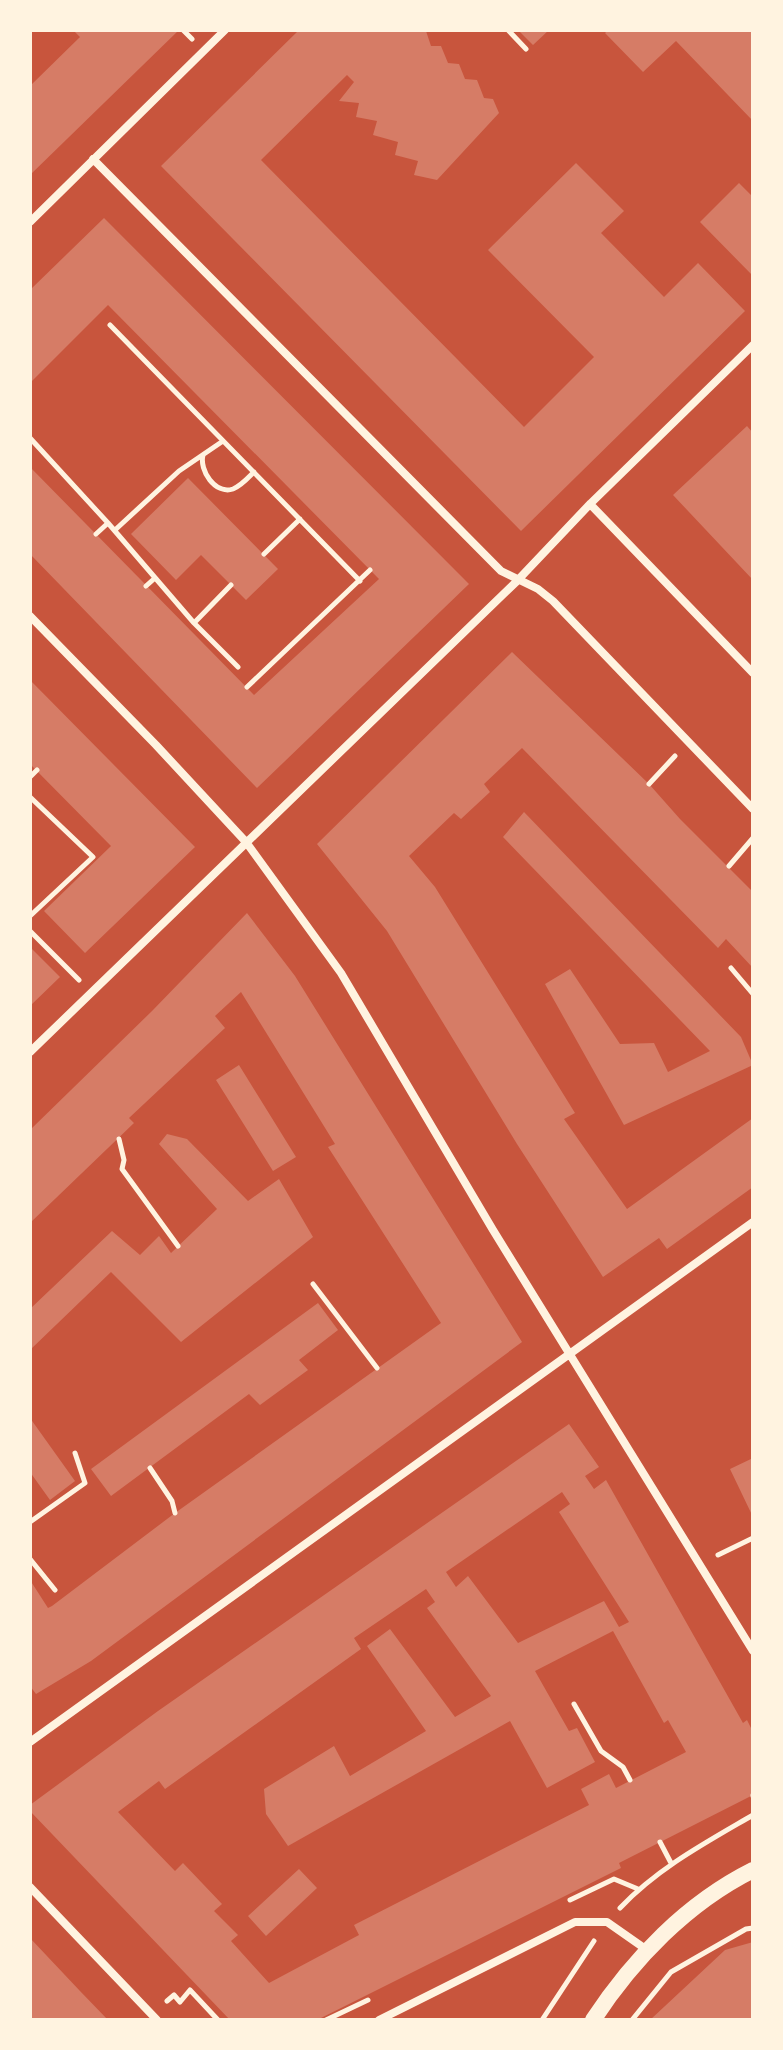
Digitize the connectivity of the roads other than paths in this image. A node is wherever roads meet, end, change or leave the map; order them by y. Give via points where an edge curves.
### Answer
1 (225, 30) edge
2 (93, 159) junction
3 (30, 222) edge
4 (753, 345) edge
5 (590, 504) junction
6 (517, 581) junction
7 (30, 616) edge
8 (753, 673) edge
9 (753, 809) edge
10 (246, 842) junction
11 (30, 1052) edge
12 (753, 1222) edge
13 (570, 1353) junction
14 (753, 1651) edge
15 (31, 1739) edge
16 (753, 1870) edge
17 (30, 1887) edge
18 (647, 1950) junction
19 (157, 2020) edge
20 (379, 2020) edge
21 (593, 2020) edge

1 - 2 street
2 - 3 street
2 - 6 street via 490,561
4 - 5 street
5 - 6 street
5 - 8 street
6 - 9 street via 553,601
6 - 10 street
7 - 10 street
10 - 11 street
10 - 13 street via 341,973
12 - 13 street
13 - 14 street
13 - 15 street
16 - 18 main road via 696,1906
17 - 19 street
18 - 20 street via 607,1922 575,1922
18 - 21 main road

